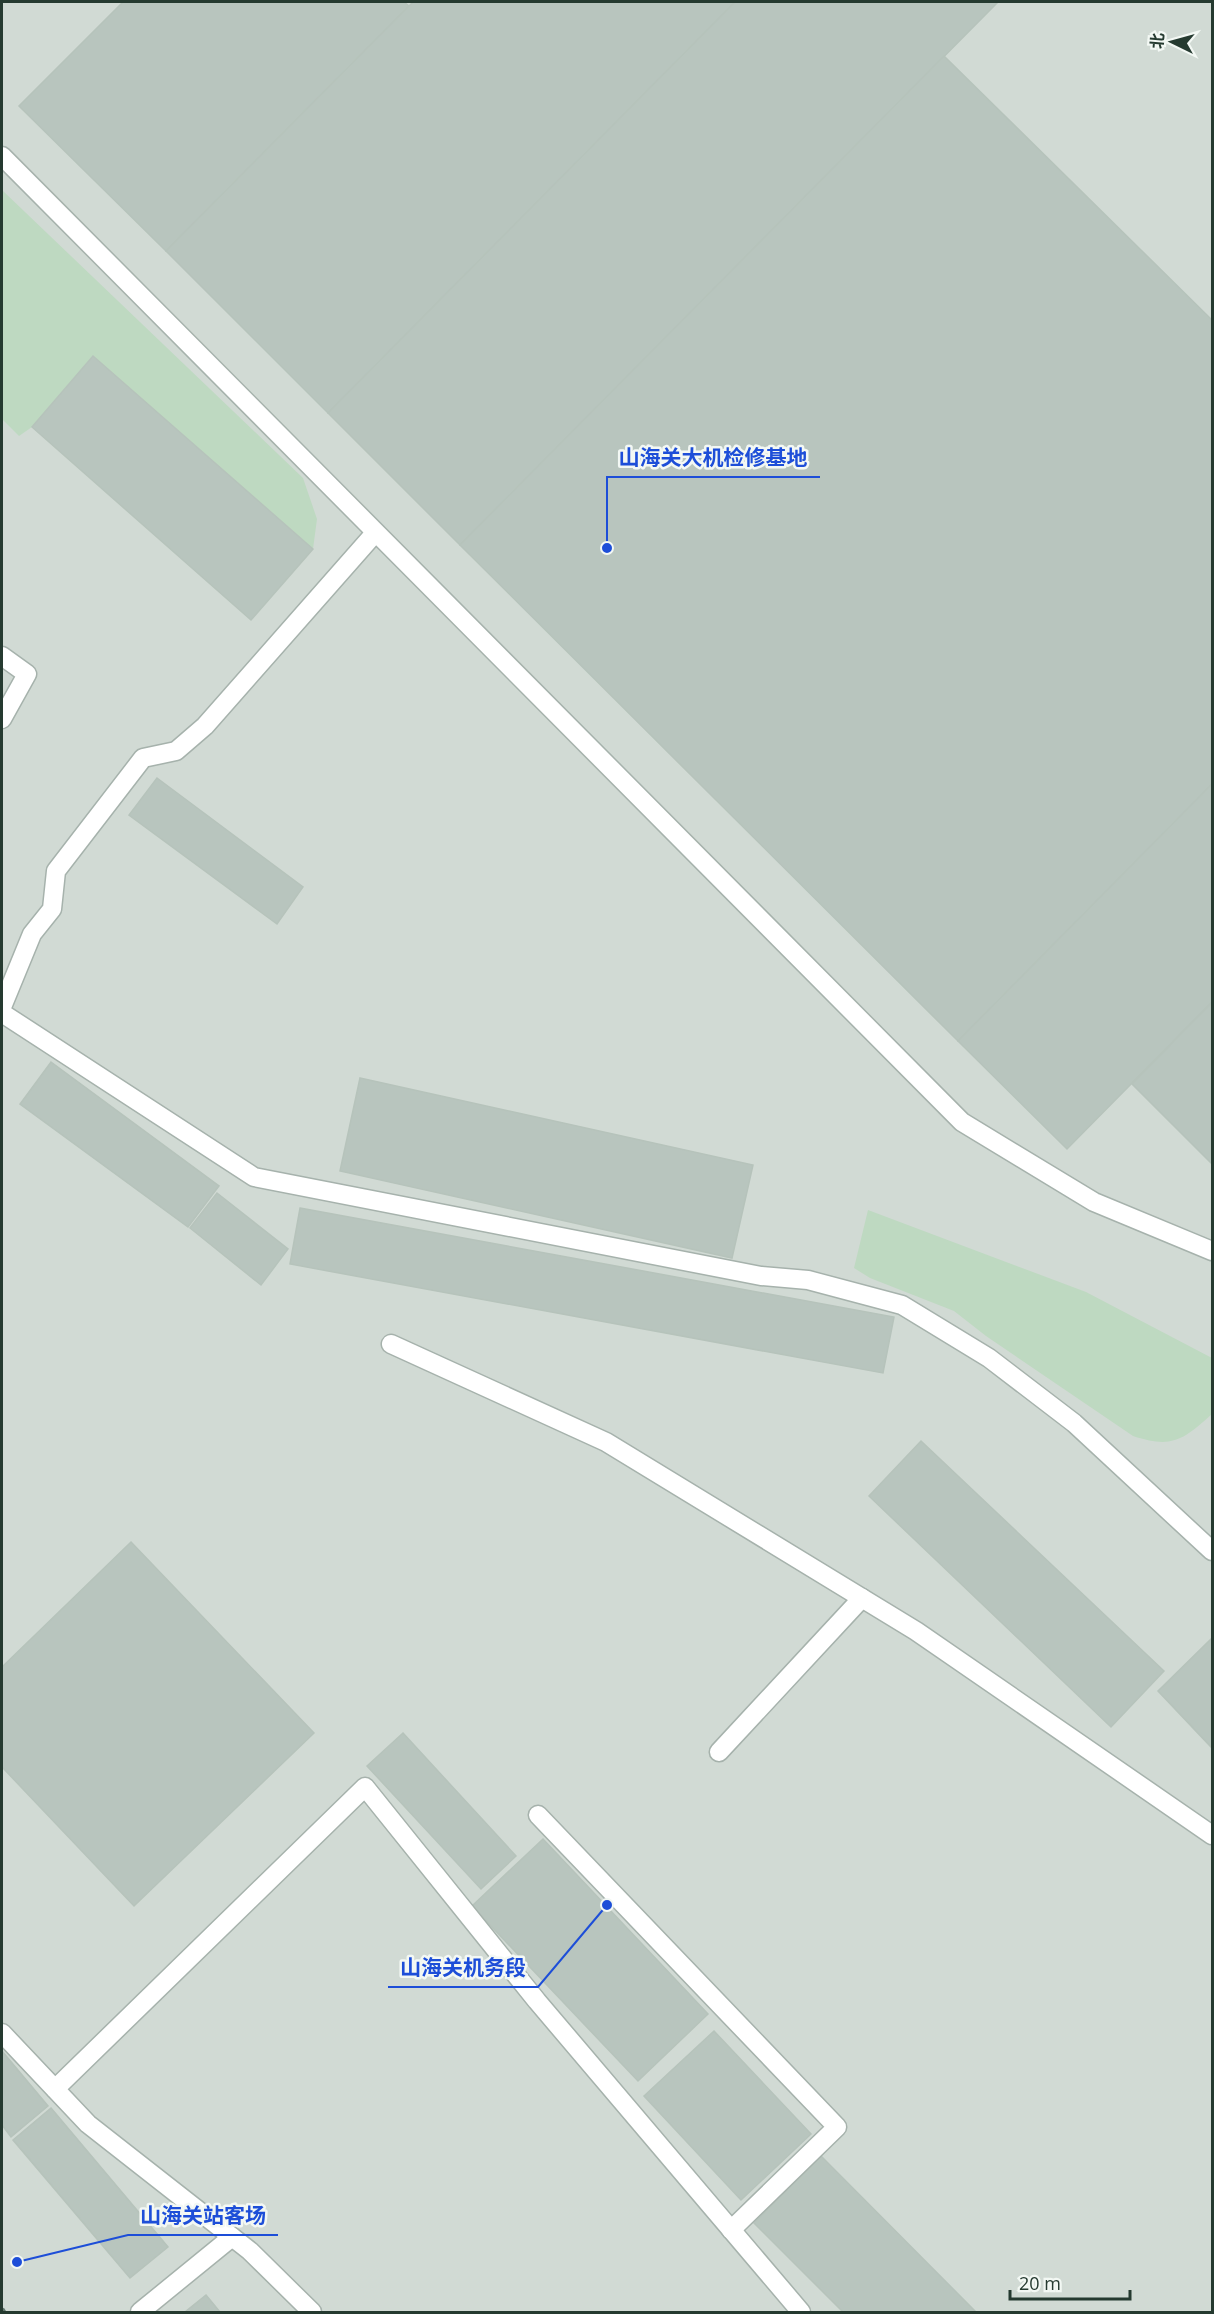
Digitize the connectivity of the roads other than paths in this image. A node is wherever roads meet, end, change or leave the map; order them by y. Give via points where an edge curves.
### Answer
1 (2, 156) edge
2 (375, 533) junction
3 (2, 656) edge
4 (2, 719) edge
5 (2, 1008) edge
6 (2, 1013) edge
7 (1212, 1251) edge
8 (392, 1344) dead end
9 (1212, 1551) edge
10 (862, 1598) junction
11 (719, 1752) dead end
12 (538, 1815) dead end
13 (1212, 1835) edge
14 (2, 2033) edge
15 (55, 2089) junction
16 (730, 2230) junction
17 (232, 2237) junction
18 (140, 2313) edge
19 (312, 2313) edge
20 (801, 2313) edge

1 - 2 lane
2 - 5 lane via 205,726 176,751 143,758 56,871 52,909 32,933
2 - 7 lane via 962,1122 1094,1202
3 - 4 lane via 27,674
6 - 9 lane via 254,1177 761,1276 808,1280 902,1305 989,1358 1074,1423
8 - 10 lane via 606,1442
10 - 11 lane
10 - 13 lane
12 - 16 lane via 837,2127
14 - 15 lane
15 - 16 lane via 365,1787 537,2001
15 - 17 lane via 88,2124
16 - 20 lane
17 - 18 lane
17 - 19 lane

